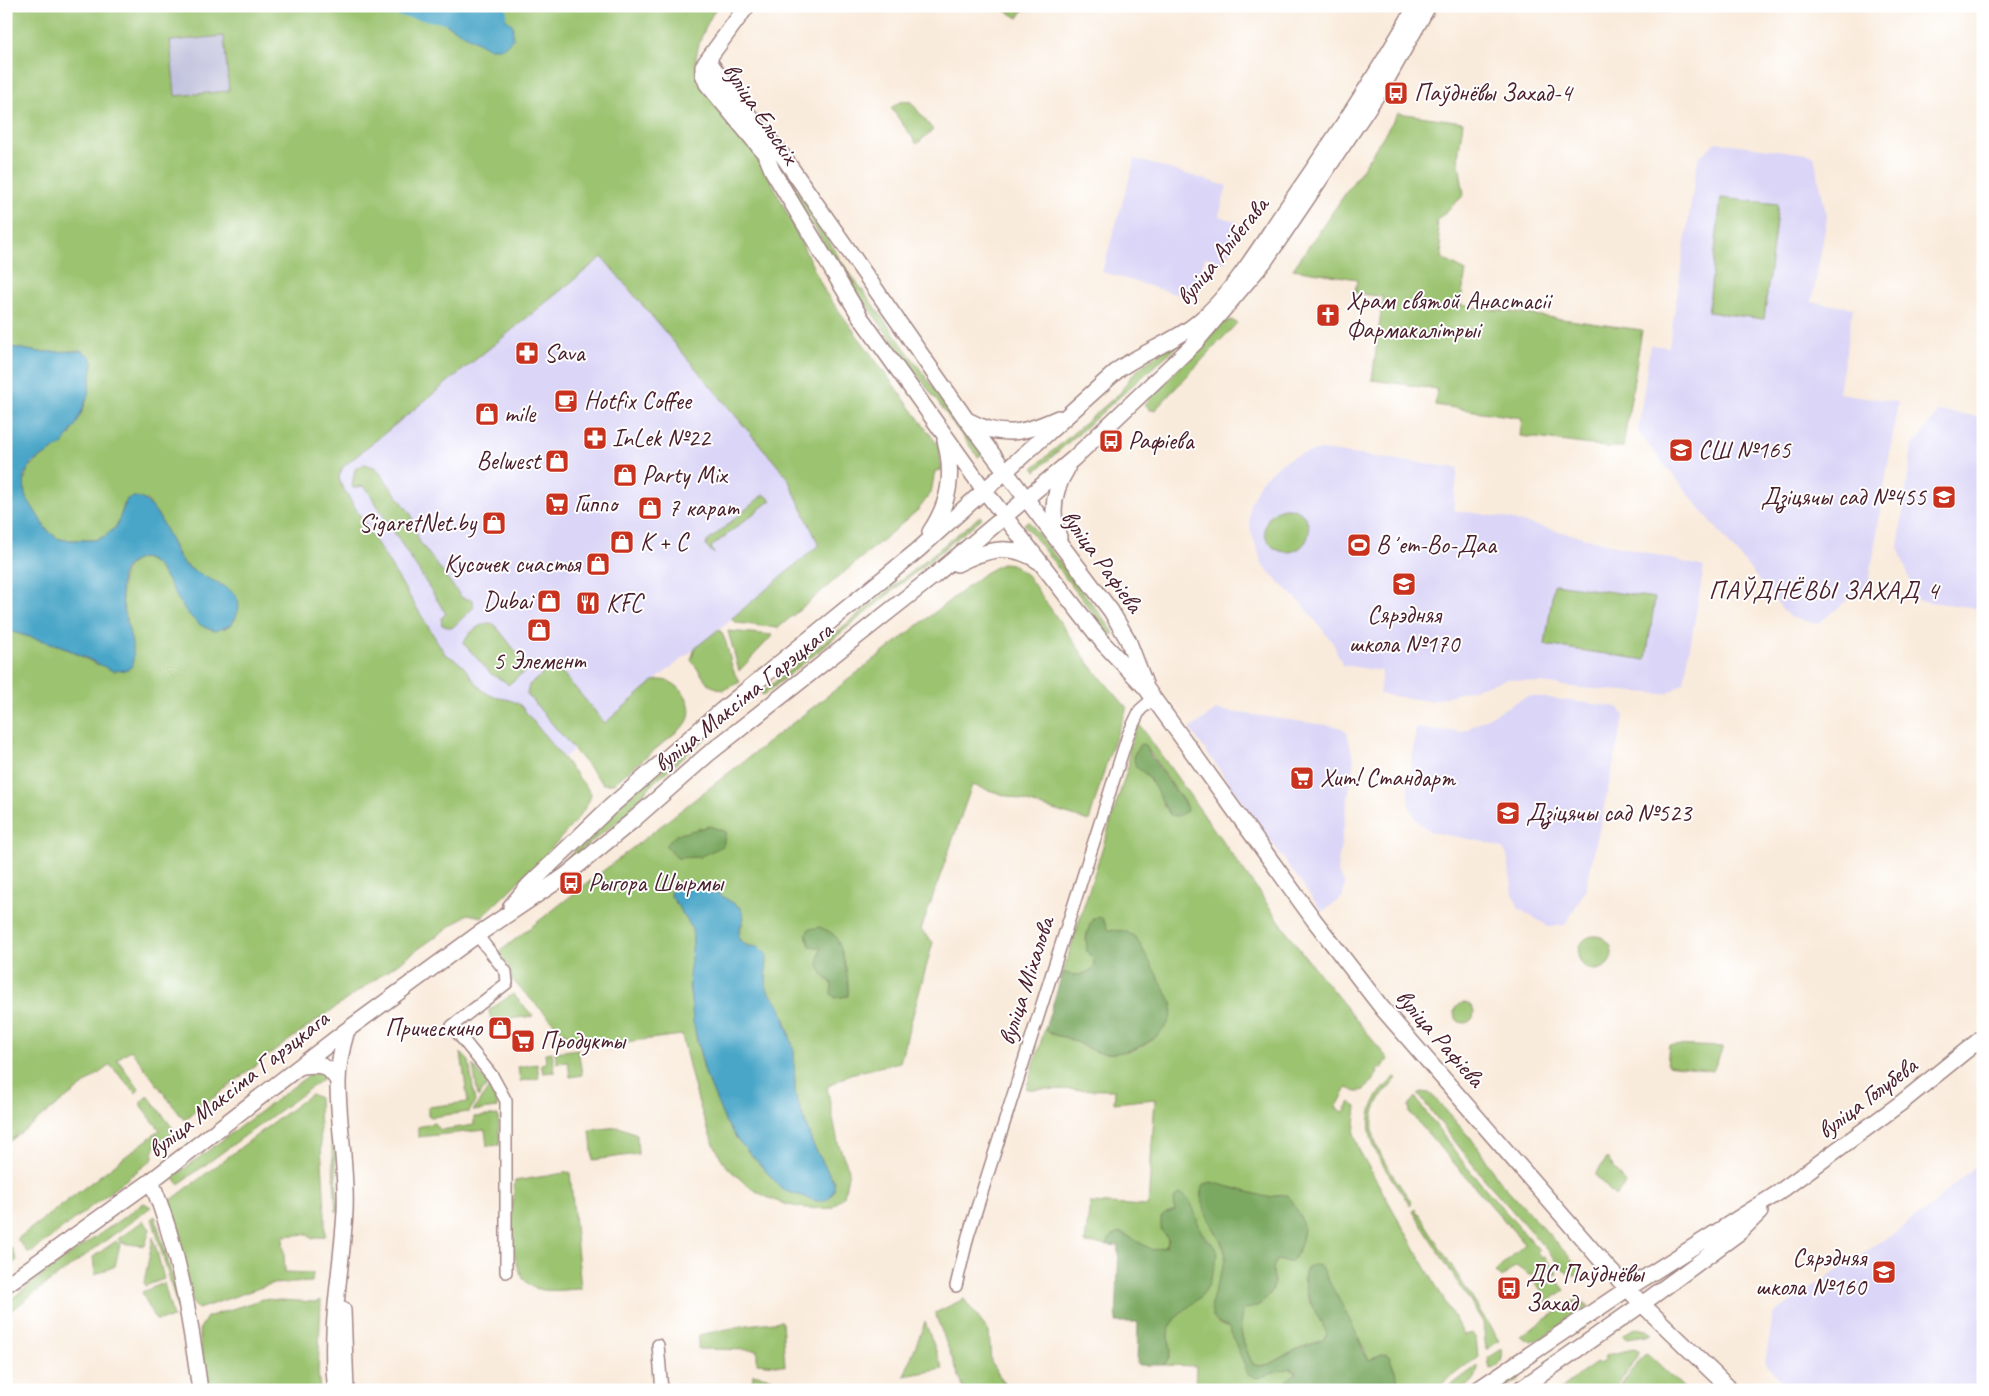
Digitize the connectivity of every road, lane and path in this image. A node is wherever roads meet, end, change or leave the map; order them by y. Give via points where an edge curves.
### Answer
1 (747, 6) edge
2 (1416, 6) edge
3 (1428, 6) edge
4 (708, 60) junction
5 (1070, 413) junction
6 (966, 419) junction
7 (944, 437) junction
8 (1073, 459) junction
9 (1006, 470) junction
10 (984, 490) junction
11 (1027, 499) junction
12 (1010, 513) junction
13 (918, 550) junction
14 (1066, 552) junction
15 (1044, 566) junction
16 (935, 575) junction
17 (1150, 693) junction
18 (722, 710) junction
19 (739, 730) junction
20 (499, 920) junction
21 (477, 935) junction
22 (347, 1030) junction
23 (1983, 1037) edge
24 (302, 1066) junction
25 (338, 1082) junction
26 (151, 1181) junction
27 (1778, 1193) junction
28 (506, 1272) dead end
29 (339, 1278) junction
30 (6, 1285) edge
31 (956, 1286) dead end
32 (1627, 1289) junction
33 (1642, 1304) junction
34 (658, 1346) dead end
35 (200, 1390) edge
36 (336, 1390) edge
37 (346, 1390) edge
38 (662, 1390) edge
39 (1477, 1390) edge
40 (1518, 1390) edge
41 (1731, 1390) edge

1 - 4 main road
2 - 5 main road, вуліца Алібегава via 1307,179 1216,304 1196,324 1119,369
3 - 8 main road, вуліца Алібегава via 1383,86 1264,262 1196,342
4 - 6 main road, вуліца Ельскіх via 782,155
4 - 7 main road, вуліца Ельскіх via 703,66 707,84 766,155 861,318
5 - 6 main road via 1017,433 993,431
5 - 9 main road, вуліца Алібегава
6 - 9 main road, вуліца Ельскіх
7 - 10 main road, вуліца Ельскіх
7 - 13 main road via 949,456 950,489 946,506
8 - 11 main road, вуліца Алібегава
8 - 14 main road via 1059,482 1054,506 1056,525
9 - 10 main road, вуліца Алібегава
9 - 11 main road, вуліца Рафіева
10 - 12 main road, вуліца Рафіева
10 - 13 main road, вуліца Максіма Гарэцкага
11 - 12 main road, вуліца Алібегава
11 - 14 main road, вуліца Рафіева
12 - 15 main road, вуліца Рафіева
12 - 16 main road, вуліца Максіма Гарэцкага
13 - 18 main road, вуліца Максіма Гарэцкага
14 - 17 main road, вуліца Рафіева via 1122,627
15 - 16 main road via 1028,555 1001,549 988,550
15 - 17 main road, вуліца Рафіева via 1104,644
16 - 19 main road, вуліца Максіма Гарэцкага
17 - 31 street, вуліца Міхалова via 1128,735 968,1236
17 - 32 main road, вуліца Рафіева via 1314,920 1382,1008
18 - 19 main road
18 - 20 main road, вуліца Максіма Гарэцкага via 609,808 528,886
19 - 20 main road, вуліца Максіма Гарэцкага via 565,876
20 - 21 main road, вуліца Максіма Гарэцкага
21 - 22 main road, вуліца Максіма Гарэцкага
21 - 28 street via 506,972 507,983 452,1026 493,1077 506,1101
22 - 24 main road, вуліца Максіма Гарэцкага
22 - 25 main road via 340,1054
23 - 27 main road, вуліца Голубева via 1901,1103
24 - 25 main road via 325,1067 331,1070
24 - 26 main road, вуліца Максіма Гарэцкага
25 - 29 main road via 345,1199
26 - 30 main road, вуліца Максіма Гарэцкага
26 - 35 main road via 175,1248 190,1317
27 - 32 main road, вуліца Голубева
27 - 33 main road, вуліца Голубева via 1740,1232
29 - 36 main road via 333,1350
29 - 37 main road
32 - 33 main road, вуліца Рафіева
32 - 39 main road, вуліца Голубева
33 - 40 main road, вуліца Голубева
33 - 41 main road, вуліца Рафіева
34 - 38 street

